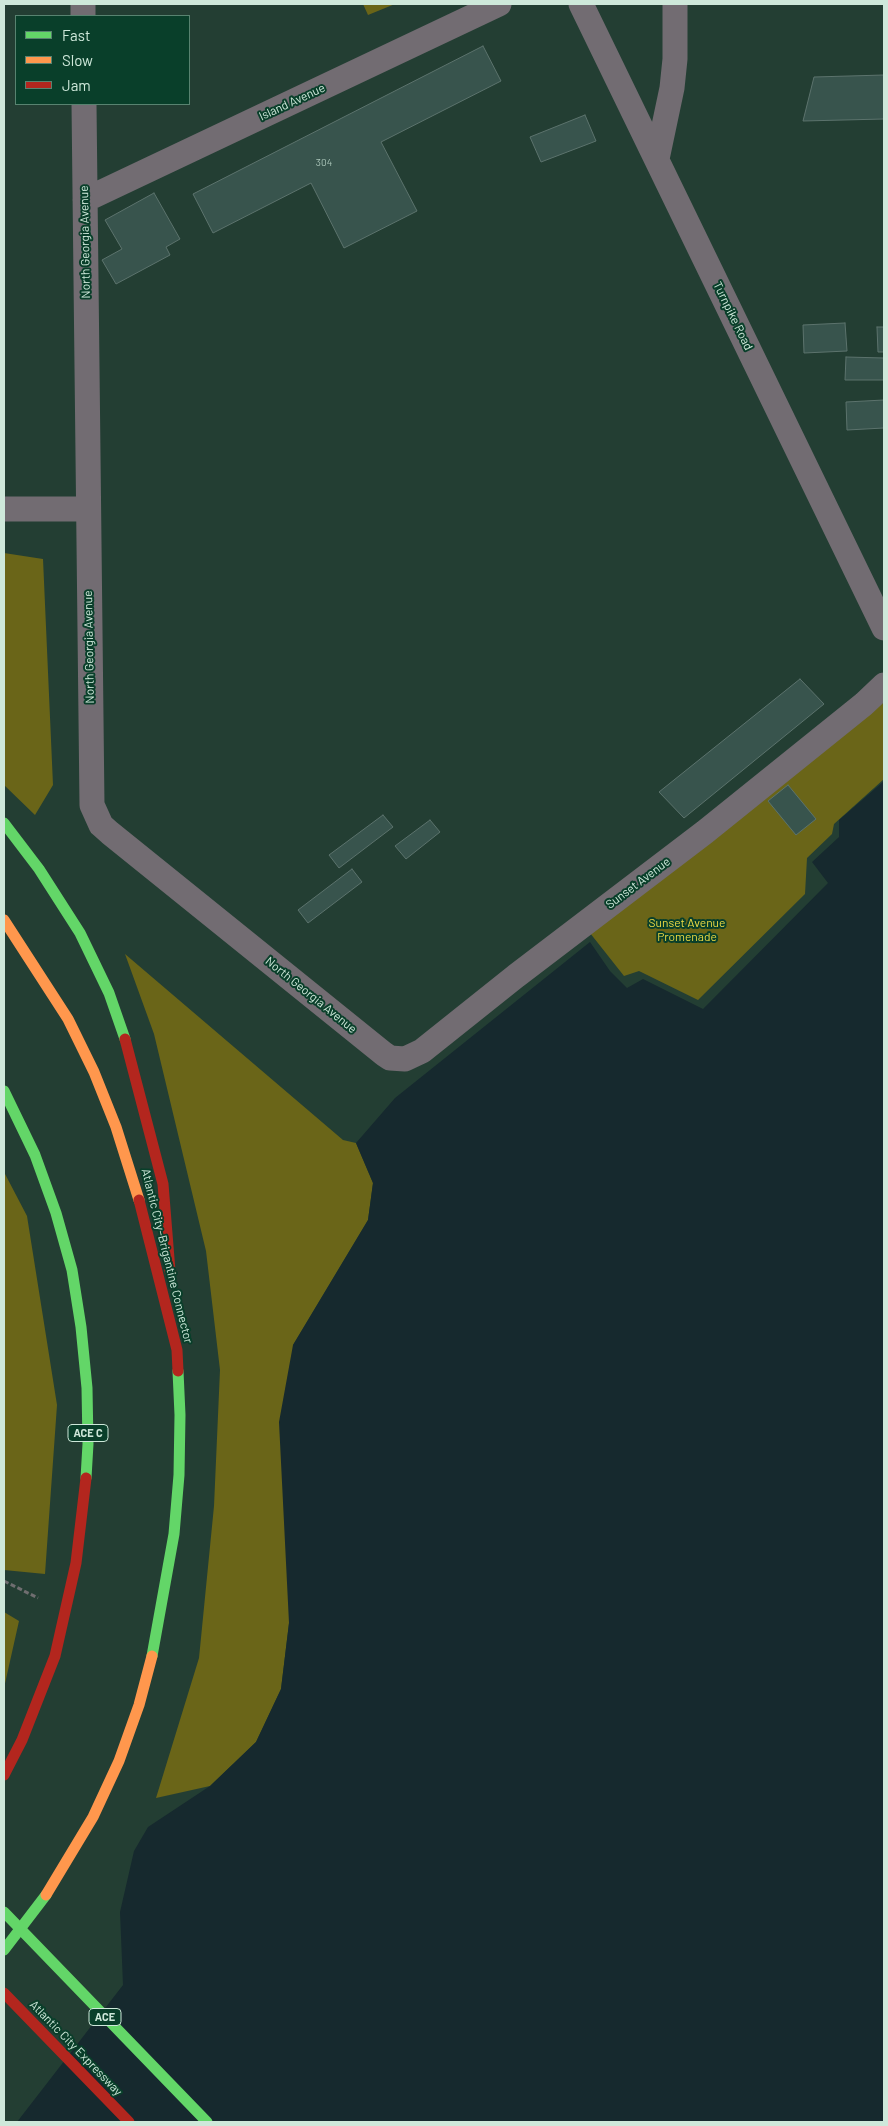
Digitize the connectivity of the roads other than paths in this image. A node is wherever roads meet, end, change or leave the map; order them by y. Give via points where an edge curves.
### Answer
1 (499, 4) edge
2 (581, 4) edge
3 (676, 4) edge
4 (84, 105) edge
5 (657, 159) junction
6 (85, 200) junction
7 (88, 508) junction
8 (4, 509) edge
9 (882, 619) edge
10 (884, 685) edge
11 (4, 823) edge
12 (4, 920) edge
13 (384, 1054) joint
14 (4, 1092) edge
15 (177, 1350) junction
16 (4, 1775) edge
17 (4, 1912) edge
18 (5, 1949) edge
19 (4, 1993) edge
20 (129, 2122) edge
21 (207, 2122) edge

1 - 6 street, Island Avenue
2 - 5 street, Turnpike Road
3 - 5 street via 672,88
4 - 6 street, North Georgia Avenue
5 - 9 street, Turnpike Road
6 - 7 street, North Georgia Avenue
7 - 8 street
7 - 13 street, North Georgia Avenue via 91,795 92,806 101,825
10 - 13 street, Sunset Avenue via 712,826 422,1051 405,1059 390,1058
11 - 15 highway via 39,869 80,933 109,993 120,1025 163,1184
12 - 15 highway, Atlantic City–Brigantine Connector via 68,1018 94,1072 135,1184
14 - 16 highway, ACE C via 35,1155 72,1270 87,1388 88,1444 76,1563 55,1656 22,1740
15 - 18 highway, Atlantic City–Brigantine Connector via 180,1415 174,1534 154,1650 139,1705 93,1817 64,1868
17 - 21 highway, ACE, bridge
19 - 20 highway, Atlantic City Expressway

